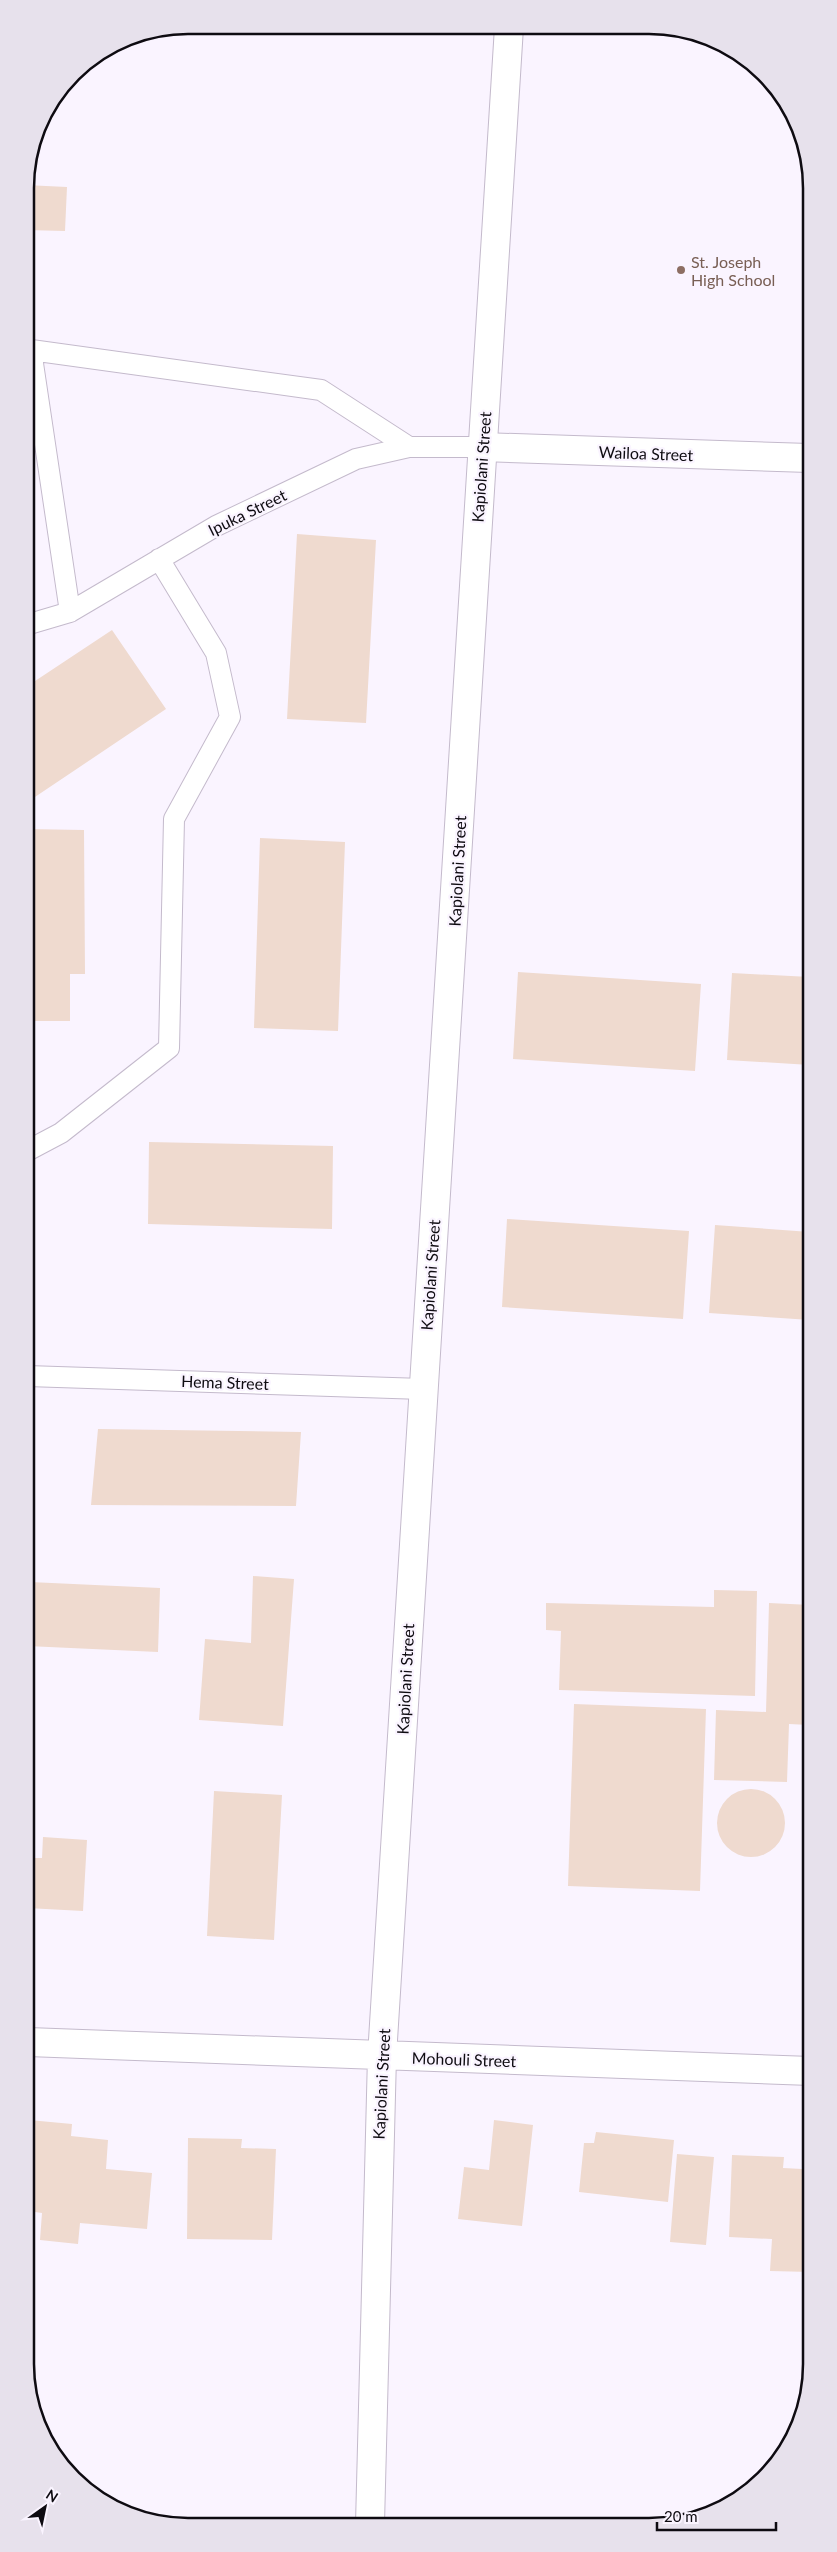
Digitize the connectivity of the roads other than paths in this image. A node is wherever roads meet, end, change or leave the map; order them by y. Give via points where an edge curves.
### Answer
1 (509, 34) edge
2 (34, 350) edge
3 (34, 370) edge
4 (408, 446) junction
5 (482, 447) junction
6 (803, 458) edge
7 (159, 559) junction
8 (70, 612) junction
9 (34, 623) edge
10 (34, 1147) edge
11 (34, 1376) edge
12 (423, 1388) junction
13 (34, 2042) edge
14 (382, 2056) junction
15 (803, 2070) edge
16 (370, 2518) edge

1 - 5 street, Kapiolani Street
2 - 4 lane via 321,390
3 - 8 lane
4 - 5 lane, Ipuka Street
4 - 7 lane, Ipuka Street via 356,459 216,526
5 - 6 street, Wailoa Street
5 - 12 street, Kapiolani Street
7 - 8 lane, Ipuka Street
7 - 10 lane via 216,653 230,717 174,819 169,1048 61,1133
8 - 9 lane, Ipuka Street
11 - 12 lane, Hema Street
12 - 14 street, Kapiolani Street
13 - 14 street, Mohouli Street
14 - 15 street, Mohouli Street
14 - 16 street, Kapiolani Street

